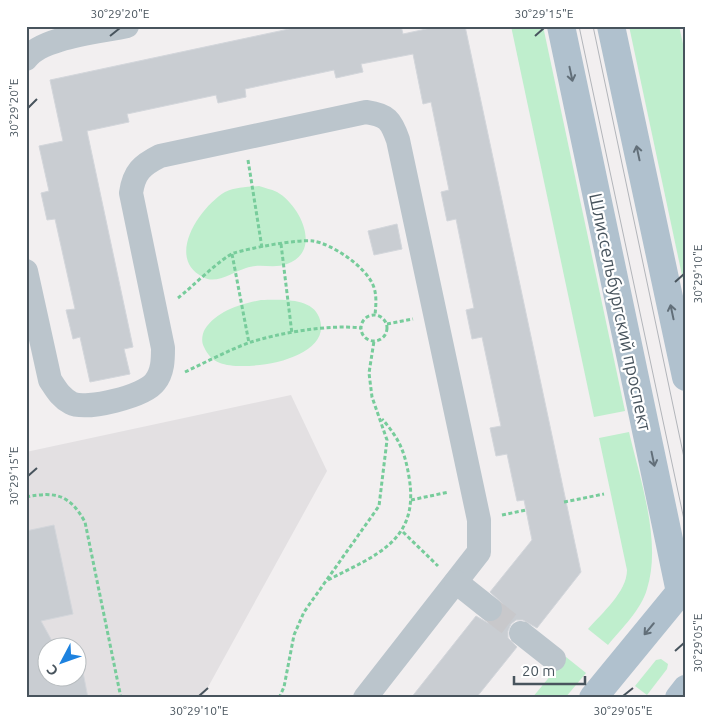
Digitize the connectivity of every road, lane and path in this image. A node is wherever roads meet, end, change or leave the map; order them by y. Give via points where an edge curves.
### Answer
1 (127, 26) edge
2 (561, 26) edge
3 (611, 26) edge
4 (26, 59) edge
5 (244, 138) junction
6 (281, 244) junction
7 (262, 248) junction
8 (232, 254) junction
9 (26, 271) edge
10 (375, 315) junction
11 (156, 316) junction
12 (361, 328) junction
13 (292, 334) junction
14 (374, 341) junction
15 (249, 343) junction
16 (686, 377) edge
17 (155, 382) junction
18 (381, 417) junction
19 (472, 488) junction
20 (604, 494) dead end
21 (26, 497) edge
22 (411, 500) junction
23 (564, 502) dead end
24 (403, 532) junction
25 (328, 580) junction
26 (456, 582) junction
27 (684, 590) edge
28 (490, 609) tunnel mouth
29 (522, 633) tunnel mouth
30 (554, 659) dead end
31 (686, 689) edge
32 (121, 698) edge
33 (279, 698) edge
34 (366, 698) edge
35 (593, 698) edge
36 (679, 698) edge

1 - 4 lane via 46,44
2 -> 27 main road, Шлиссельбургский проспект
16 -> 3 main road
5 - 7 path
5 - 11 lane via 160,156 143,164 133,177 131,193
5 - 19 lane via 366,112 380,114 392,123
6 - 7 path
6 - 10 path via 314,241 352,260 373,285
6 - 13 path
7 - 8 path
8 - 11 path
8 - 15 path
9 - 17 lane via 50,380 58,394 72,404 87,405 140,394
10 - 12 path via 367,317
10 - 14 path via 387,324 387,332 382,339
11 - 17 lane via 163,348 162,366
12 - 13 path via 342,325
12 - 14 path via 366,339
13 - 15 path
14 - 18 path via 370,373 372,396
15 - 17 path
18 - 22 path via 397,436 406,459
18 - 25 path via 387,440 379,506
19 - 22 path
19 - 26 lane via 479,520 479,552
20 - 23 path
21 - 32 path via 43,494 62,496 77,507 85,522
22 - 24 path via 410,516
24 - 25 path via 375,556
24 - 26 path
25 - 33 path via 304,612 294,635 284,688
26 - 28 lane
26 - 34 lane
27 -> 35 main road
29 - 30 lane
31 - 36 main road

